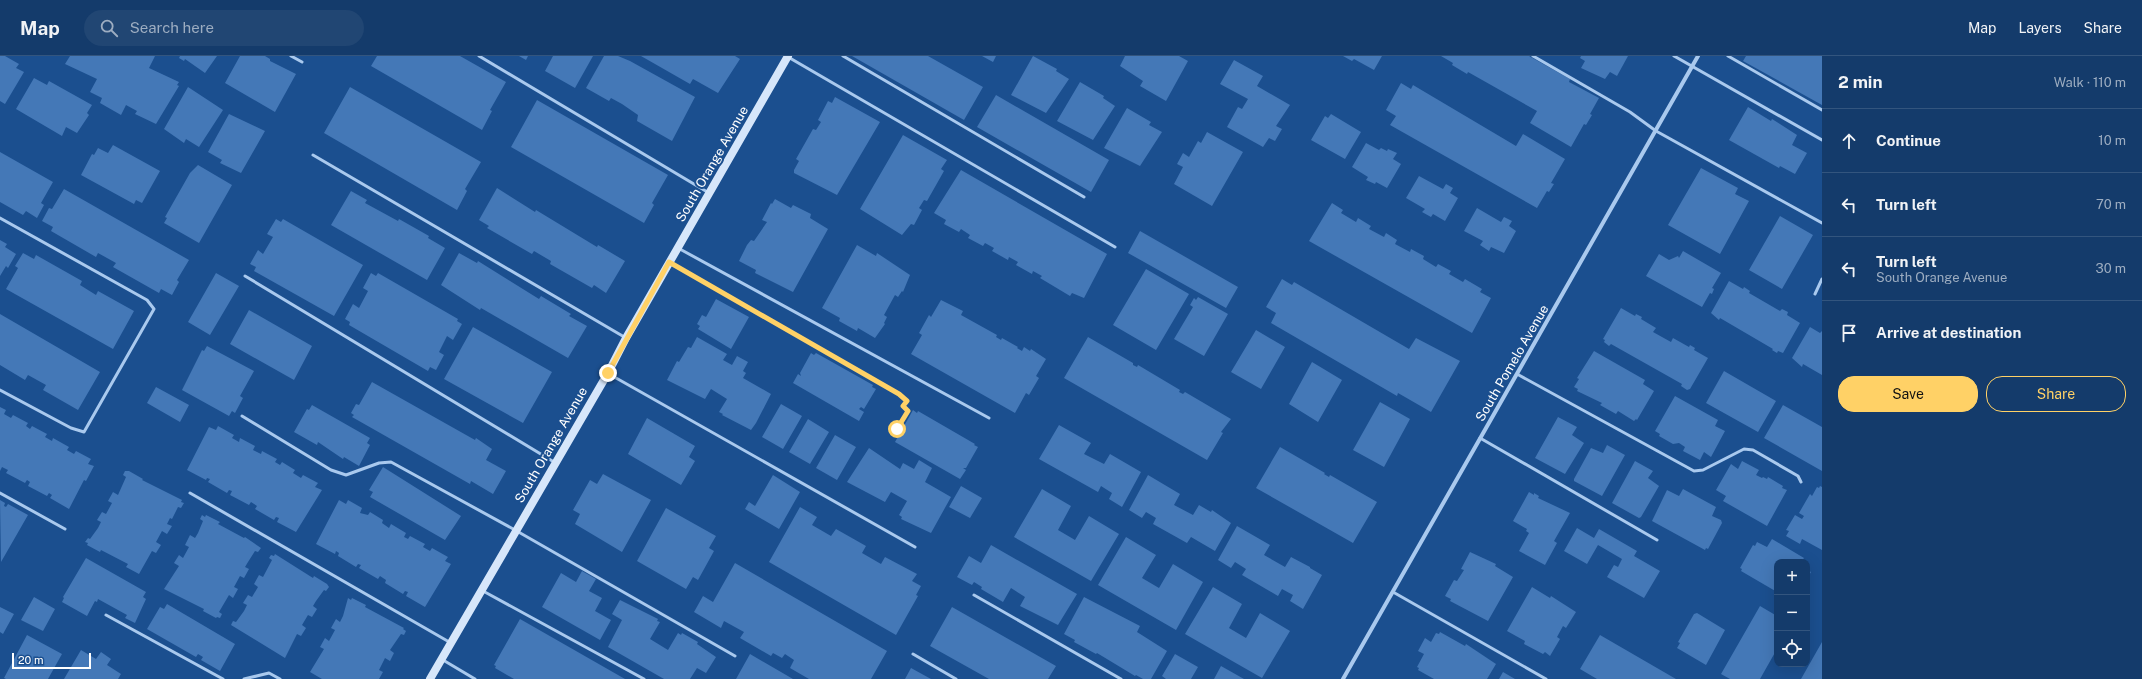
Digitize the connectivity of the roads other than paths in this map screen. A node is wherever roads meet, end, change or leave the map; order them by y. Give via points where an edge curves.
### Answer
1 (291, 56) edge
2 (479, 56) edge
3 (787, 56) edge
4 (843, 56) edge
5 (1533, 56) edge
6 (1674, 56) edge
7 (1698, 56) edge
8 (1728, 56) edge
9 (302, 62) dead end
10 (1692, 66) junction
11 (1822, 110) edge
12 (1656, 131) junction
13 (1822, 140) edge
14 (313, 155) dead end
15 (709, 193) junction
16 (1084, 197) dead end
17 (0, 218) edge
18 (1822, 223) edge
19 (1115, 247) dead end
20 (677, 248) junction
21 (669, 262) junction
22 (245, 276) dead end
23 (1822, 279) edge
24 (1815, 294) dead end
25 (626, 338) junction
26 (608, 373) junction
27 (1517, 374) junction
28 (0, 390) edge
29 (899, 394) road end
30 (242, 416) dead end
31 (989, 418) dead end
32 (1480, 438) junction
33 (554, 462) junction
34 (1801, 482) dead end
35 (0, 493) edge
36 (190, 493) dead end
37 (65, 529) dead end
38 (515, 530) junction
39 (1657, 540) dead end
40 (915, 547) dead end
41 (481, 590) junction
42 (1393, 592) junction
43 (974, 595) dead end
44 (106, 615) dead end
45 (450, 643) junction
46 (913, 654) dead end
47 (735, 656) dead end
48 (441, 659) junction
49 (223, 679) edge
50 (244, 679) edge
51 (280, 679) edge
52 (430, 679) edge
53 (475, 679) edge
54 (644, 679) edge
55 (956, 679) edge
56 (1121, 679) edge
57 (1343, 679) edge
58 (1546, 679) edge

1 - 9 lane
2 - 15 lane
3 - 15 street, South Orange Avenue
3 - 19 lane
4 - 16 lane
5 - 12 lane via 1630,112
6 - 10 lane
7 - 10 street, South Pomelo Avenue
8 - 11 lane
10 - 12 street, South Pomelo Avenue
10 - 13 lane
12 - 18 lane
12 - 27 street, South Pomelo Avenue
14 - 25 lane
15 - 20 street, South Orange Avenue
17 - 28 lane via 147,300 154,309 84,432 71,428
20 - 21 street, South Orange Avenue
20 - 31 lane
21 - 25 street, South Orange Avenue
21 - 29 lane
22 - 33 lane
23 - 24 lane
25 - 26 street, South Orange Avenue
26 - 33 street, South Orange Avenue
26 - 40 lane
27 - 32 street, South Pomelo Avenue
27 - 34 lane via 1694,471 1703,470 1744,449 1753,450 1798,476
30 - 38 lane via 331,470 346,475 379,463 391,462
32 - 39 lane
32 - 42 street, South Pomelo Avenue
33 - 38 street, South Orange Avenue
35 - 37 lane
36 - 45 lane
38 - 41 street, South Orange Avenue
38 - 47 lane
41 - 45 street, South Orange Avenue
41 - 54 lane
42 - 57 street, South Pomelo Avenue
42 - 58 lane
43 - 56 lane
44 - 49 lane
45 - 48 street, South Orange Avenue
46 - 55 lane
48 - 52 street, South Orange Avenue
48 - 53 lane
50 - 51 lane via 269,673

